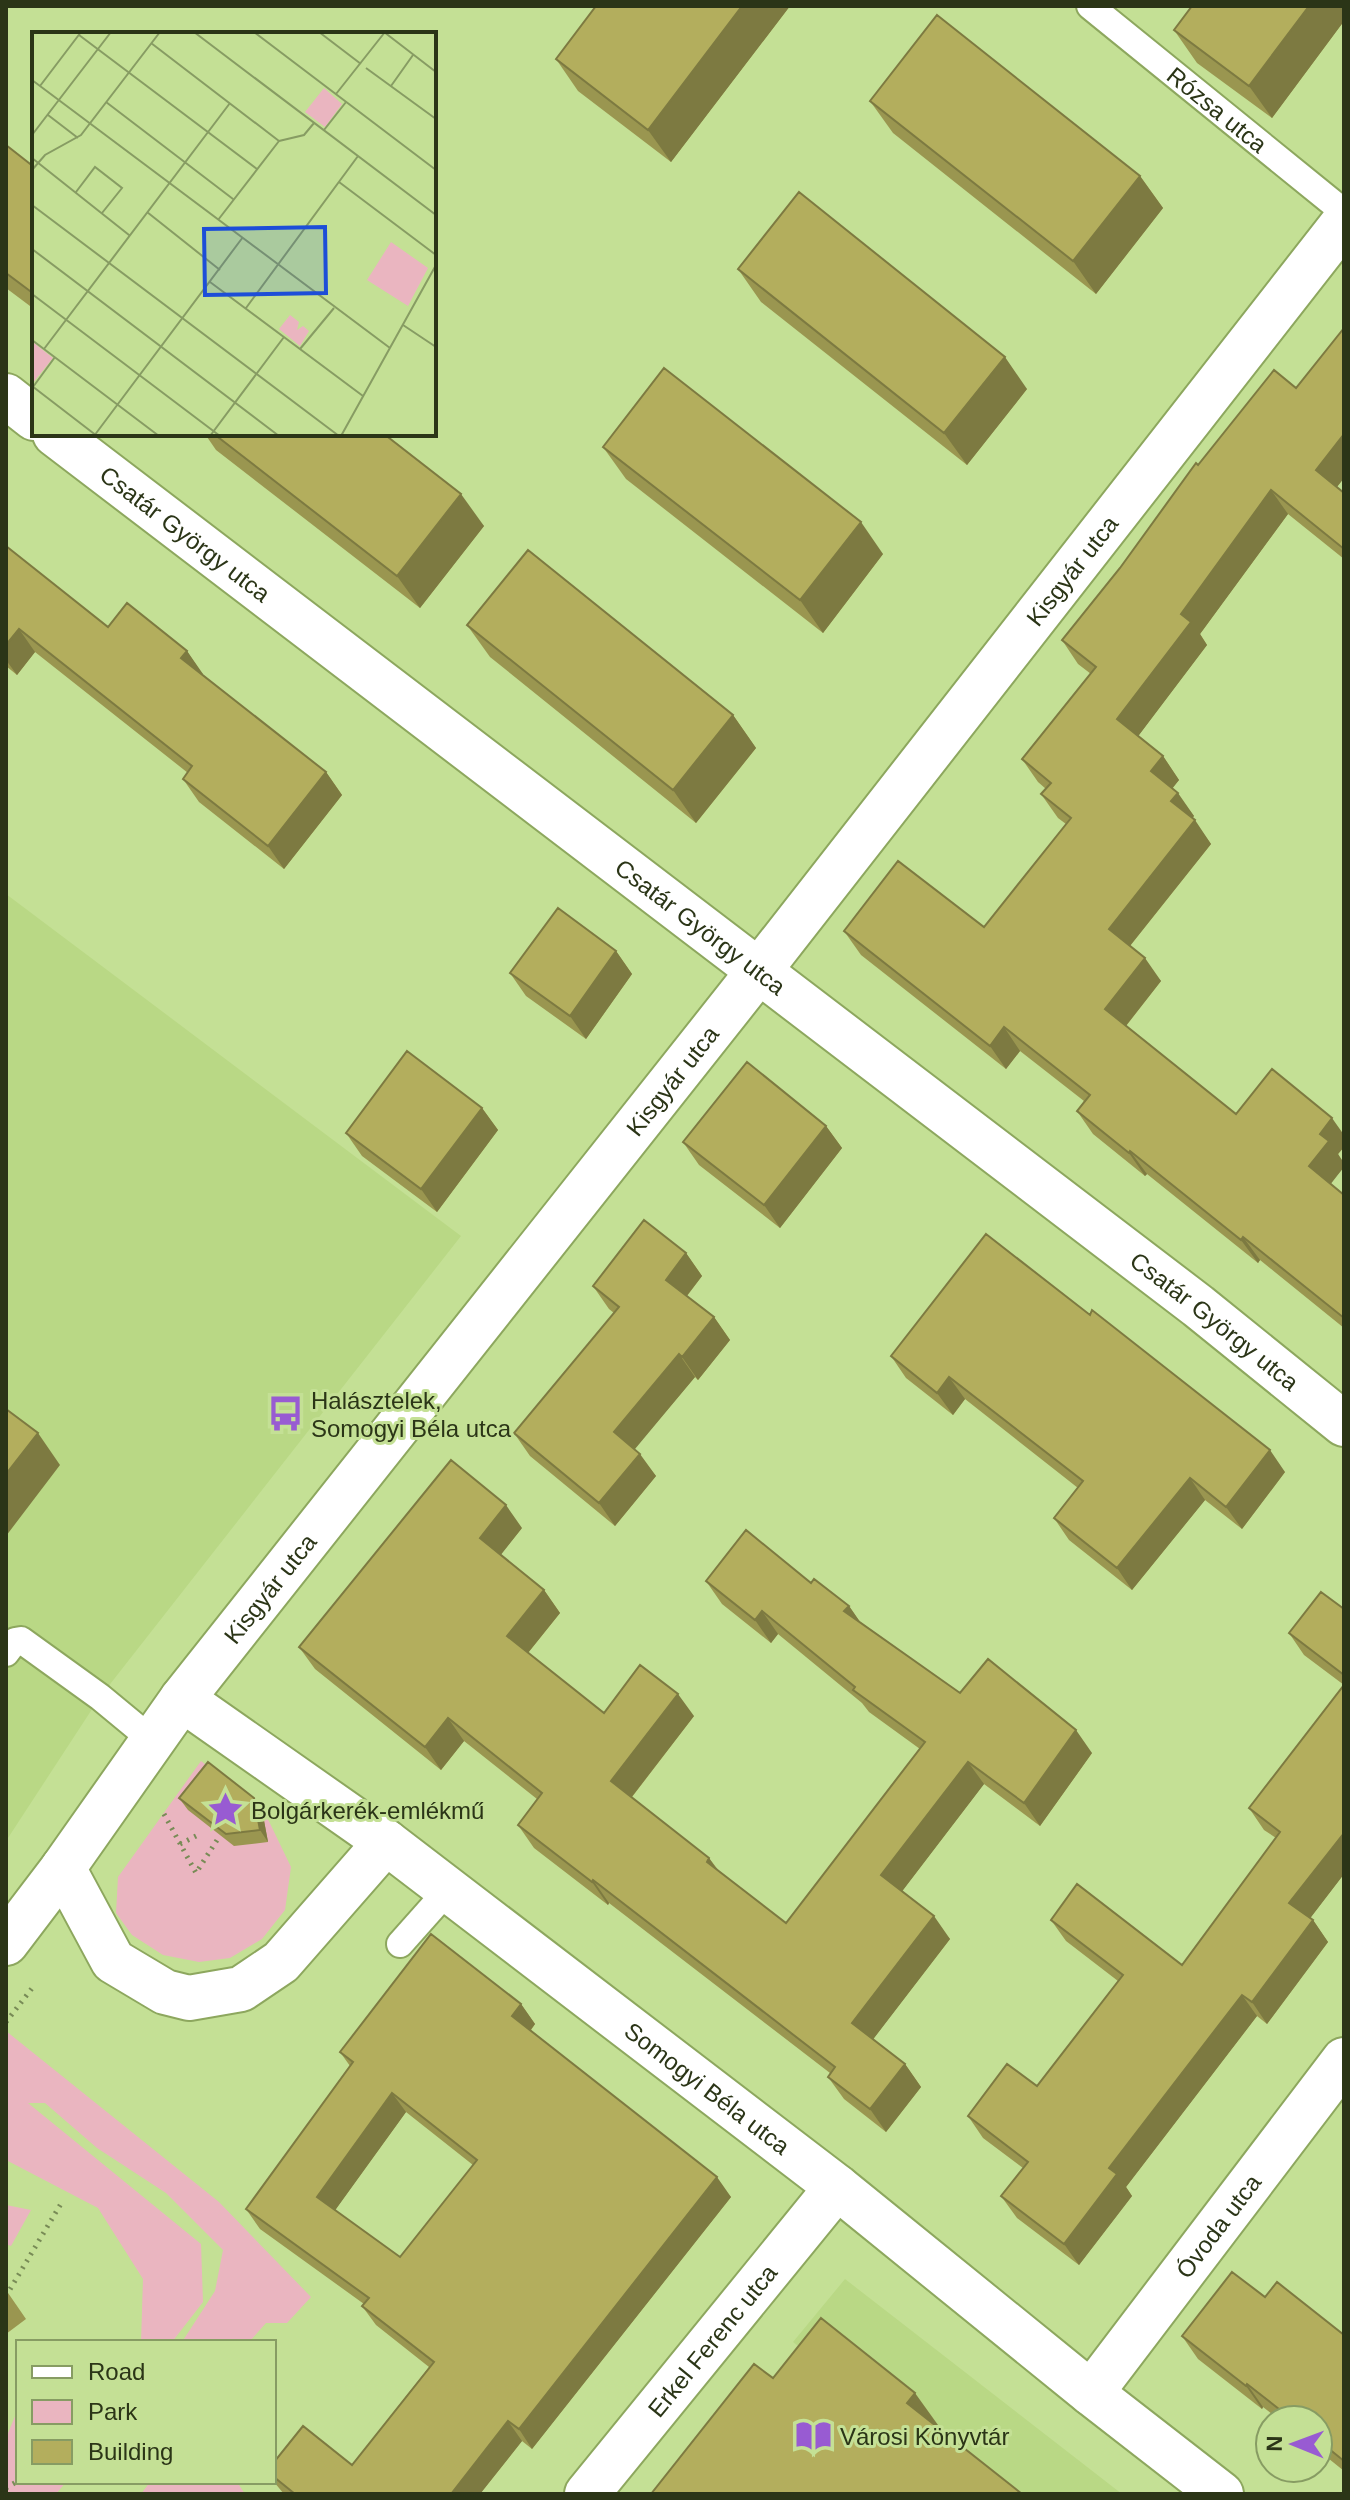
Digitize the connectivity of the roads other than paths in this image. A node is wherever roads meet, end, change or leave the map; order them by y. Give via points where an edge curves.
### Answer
1 (1090, 6) edge
2 (1344, 212) edge
3 (1344, 222) edge
4 (6, 396) edge
5 (32, 416) edge
6 (58, 436) edge
7 (758, 972) junction
8 (1344, 1424) edge
9 (6, 1653) edge
10 (182, 1699) junction
11 (152, 1740) junction
12 (386, 1842) junction
13 (63, 1868) junction
14 (448, 1890) junction
15 (6, 1943) edge
16 (400, 1944) dead end
17 (1344, 2060) edge
18 (837, 2187) junction
19 (1091, 2393) junction
20 (587, 2494) edge
21 (1221, 2494) edge

1 - 2 lane, Rózsa utca
3 - 7 street, Kisgyár utca
4 - 5 street
6 - 7 street, Csatár György utca
7 - 8 street, Csatár György utca via 1198,1306
7 - 10 street, Kisgyár utca
9 - 11 lane via 21,1640
10 - 11 street, Kisgyár utca
10 - 12 street, Somogyi Béla utca
11 - 13 street, Kisgyár utca
12 - 13 street via 281,1962 241,1989 189,1998 155,1988 113,1961
12 - 14 street, Somogyi Béla utca
13 - 15 street, Kisgyár utca
14 - 16 lane
14 - 18 street, Somogyi Béla utca
17 - 19 street, Óvoda utca
18 - 19 street, Somogyi Béla utca
18 - 20 street, Erkel Ferenc utca
19 - 21 street, Somogyi Béla utca

